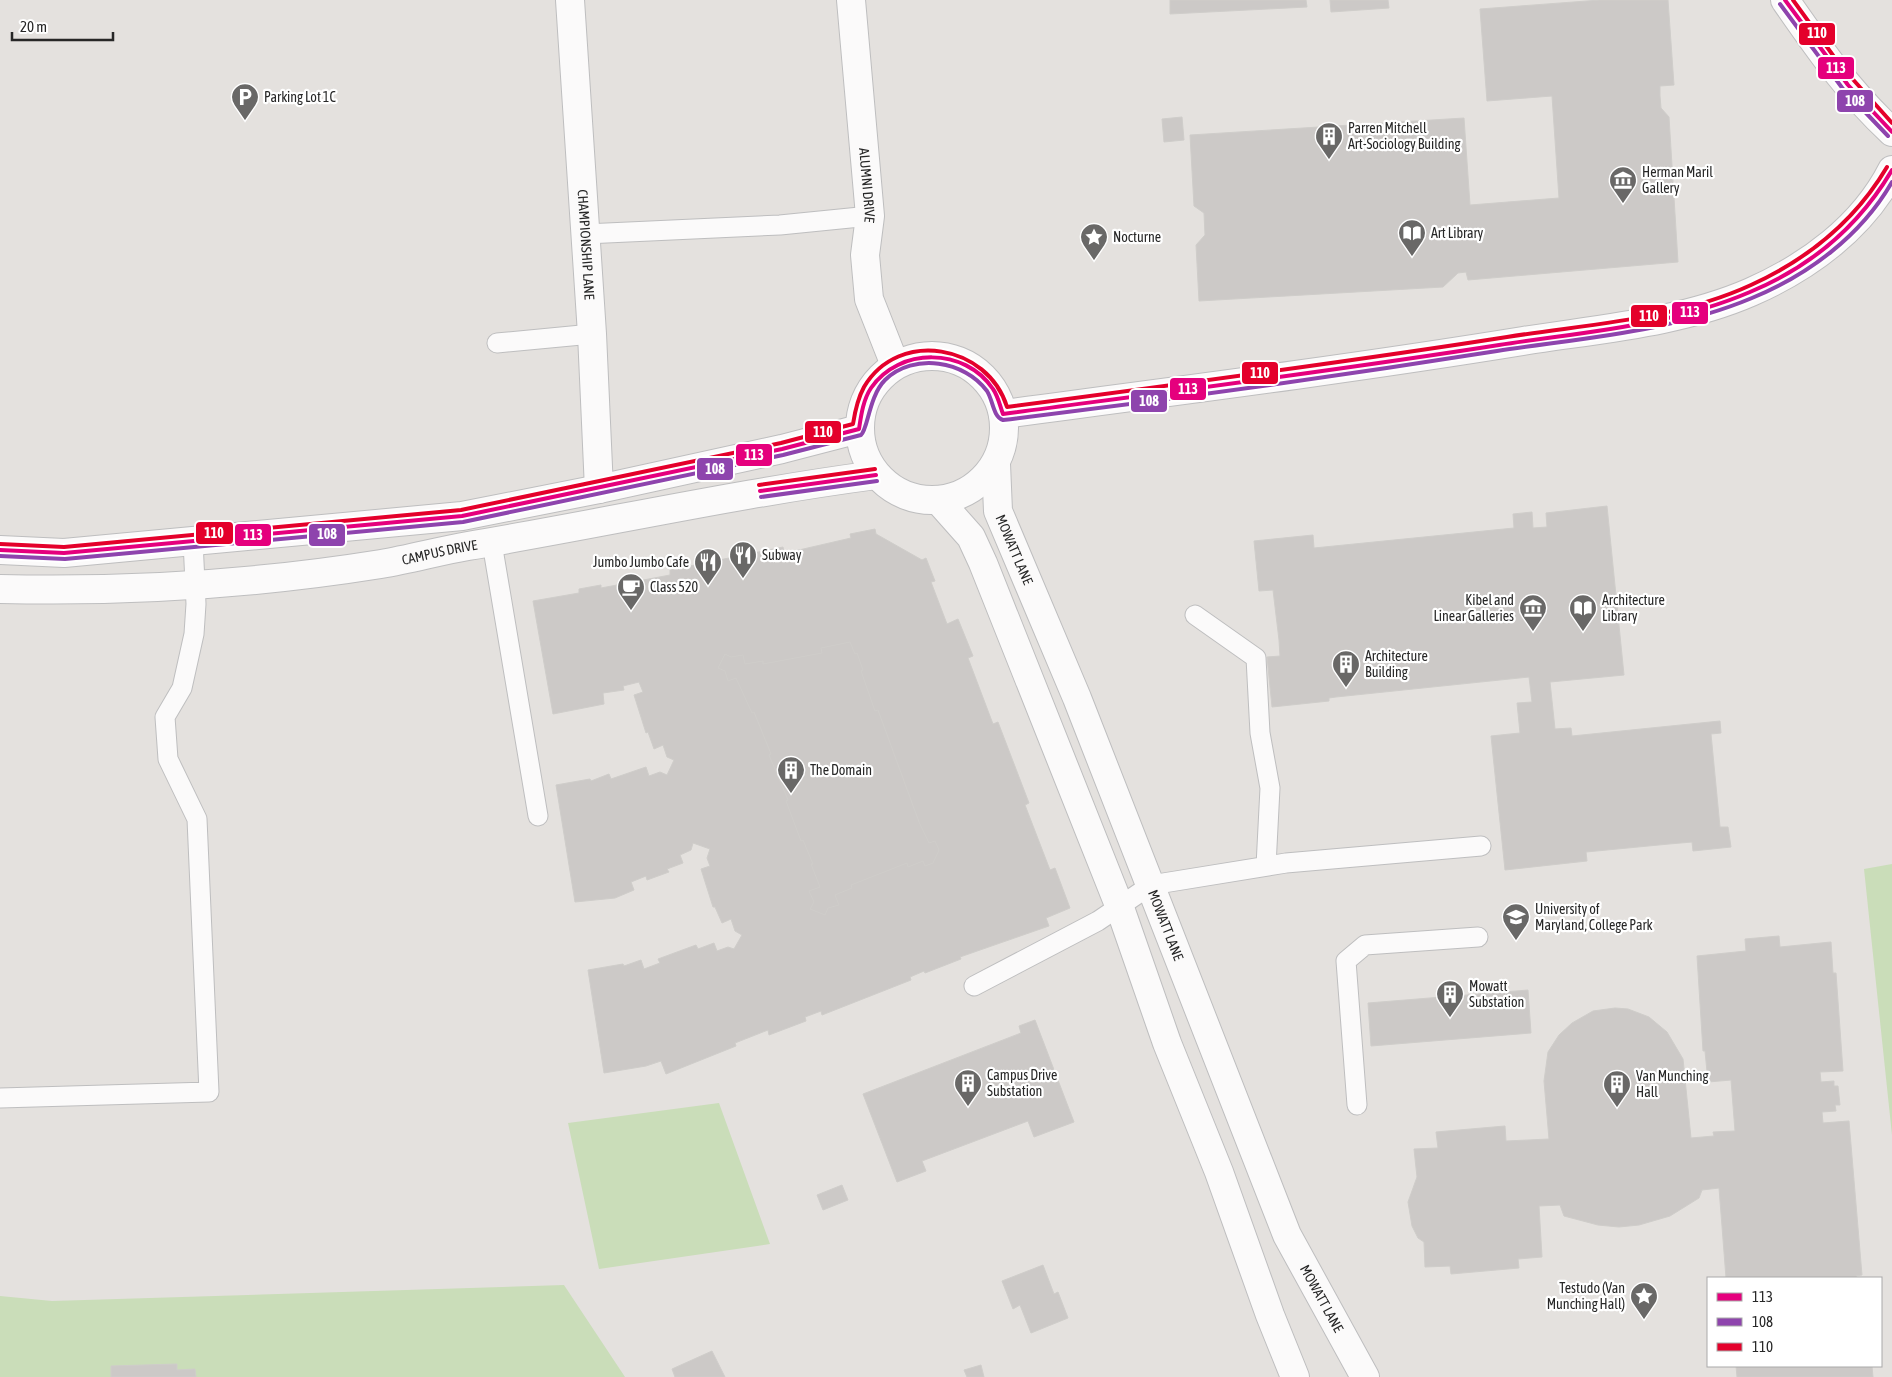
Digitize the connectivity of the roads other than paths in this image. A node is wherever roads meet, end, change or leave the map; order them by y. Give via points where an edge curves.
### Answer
1 (570, 0) edge
2 (851, 0) edge
3 (1785, 0) edge
4 (1892, 132) edge
5 (1892, 170) edge
6 (870, 216) junction
7 (584, 234) junction
8 (592, 334) junction
9 (498, 343) dead end
10 (895, 365) junction
11 (1004, 414) junction
12 (859, 429) junction
13 (996, 464) junction
14 (876, 475) junction
15 (599, 489) junction
16 (939, 501) junction
17 (193, 541) junction
18 (492, 543) junction
19 (0, 550) edge
20 (195, 583) junction
21 (0, 589) edge
22 (1195, 615) dead end
23 (538, 816) dead end
24 (1481, 846) dead end
25 (1266, 866) junction
26 (1151, 885) junction
27 (1119, 905) junction
28 (1478, 937) dead end
29 (974, 986) dead end
30 (0, 1098) edge
31 (1358, 1105) dead end
32 (1295, 1377) edge
33 (1365, 1377) edge

1 - 7 street, CHAMPIONSHIP LANE
2 - 6 street, ALUMNI DRIVE
3 - 4 street via 1830,67
5 - 11 street via 1859,220 1797,268 1748,293 1687,313 1442,354
6 - 7 lane via 780,225
6 - 10 street, ALUMNI DRIVE via 865,255 869,299
7 - 8 street, CHAMPIONSHIP LANE
8 - 9 lane
8 - 15 street, CHAMPIONSHIP LANE
10 - 11 street via 917,357 940,356 969,365 992,386
10 - 12 street via 871,388 862,408
11 - 13 street via 1003,446
12 - 14 street via 864,453
12 - 15 street
13 - 16 street via 981,482 961,495
13 - 26 street, MOWATT LANE via 998,511
14 - 16 street via 904,496
14 - 18 street, CAMPUS DRIVE via 729,496
15 - 17 street via 462,516
16 - 27 street via 971,537 983,563
17 - 19 street via 64,553
17 - 20 lane
18 - 20 street, CAMPUS DRIVE via 382,564
18 - 23 lane
20 - 21 street, CAMPUS DRIVE via 49,590
20 - 30 lane via 194,634 182,688 166,717 168,759 197,819 209,1092
22 - 25 lane via 1256,658 1260,733 1270,788
24 - 25 lane
25 - 26 lane
26 - 27 lane
26 - 33 street, MOWATT LANE via 1287,1235
27 - 29 lane via 1098,921
27 - 32 street via 1166,1043
28 - 31 lane via 1365,945 1346,961

